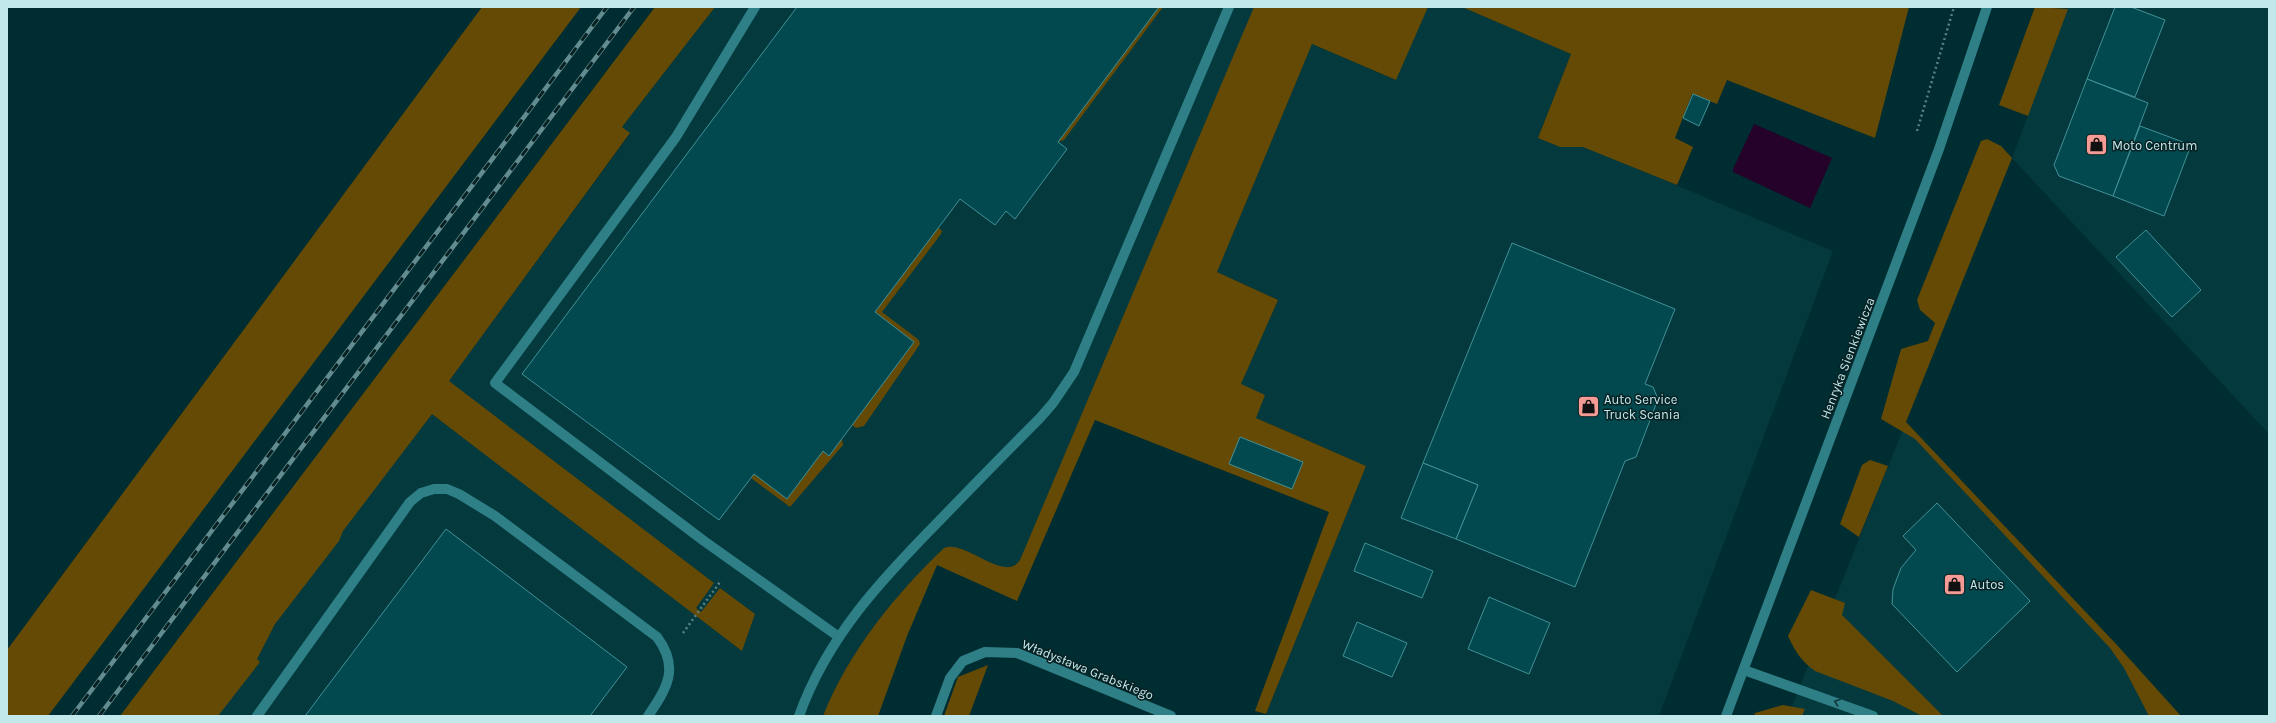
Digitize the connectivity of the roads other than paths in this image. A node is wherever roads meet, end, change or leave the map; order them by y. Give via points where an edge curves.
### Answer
1 (755, 7) edge
2 (1229, 7) edge
3 (1987, 7) edge
4 (839, 637) junction
5 (1744, 670) junction
6 (257, 716) edge
7 (648, 716) edge
8 (799, 716) edge
9 (936, 716) edge
10 (1171, 716) edge
11 (1726, 716) edge
12 (1873, 716) edge

1 - 4 street via 676,137 495,383 697,536
2 - 4 street via 1086,346 1069,380 1040,418 882,578
3 - 5 street, Henryka Sienkiewicza via 1939,149
4 - 8 street via 819,671
5 - 11 street, Henryka Sienkiewicza
12 -> 5 street
6 - 7 street via 410,502 421,493 441,489 459,494 495,516 657,637 668,655 669,674 667,686
9 - 10 street, Władysława Grabskiego via 950,678 958,667 963,661 985,652 1017,654

